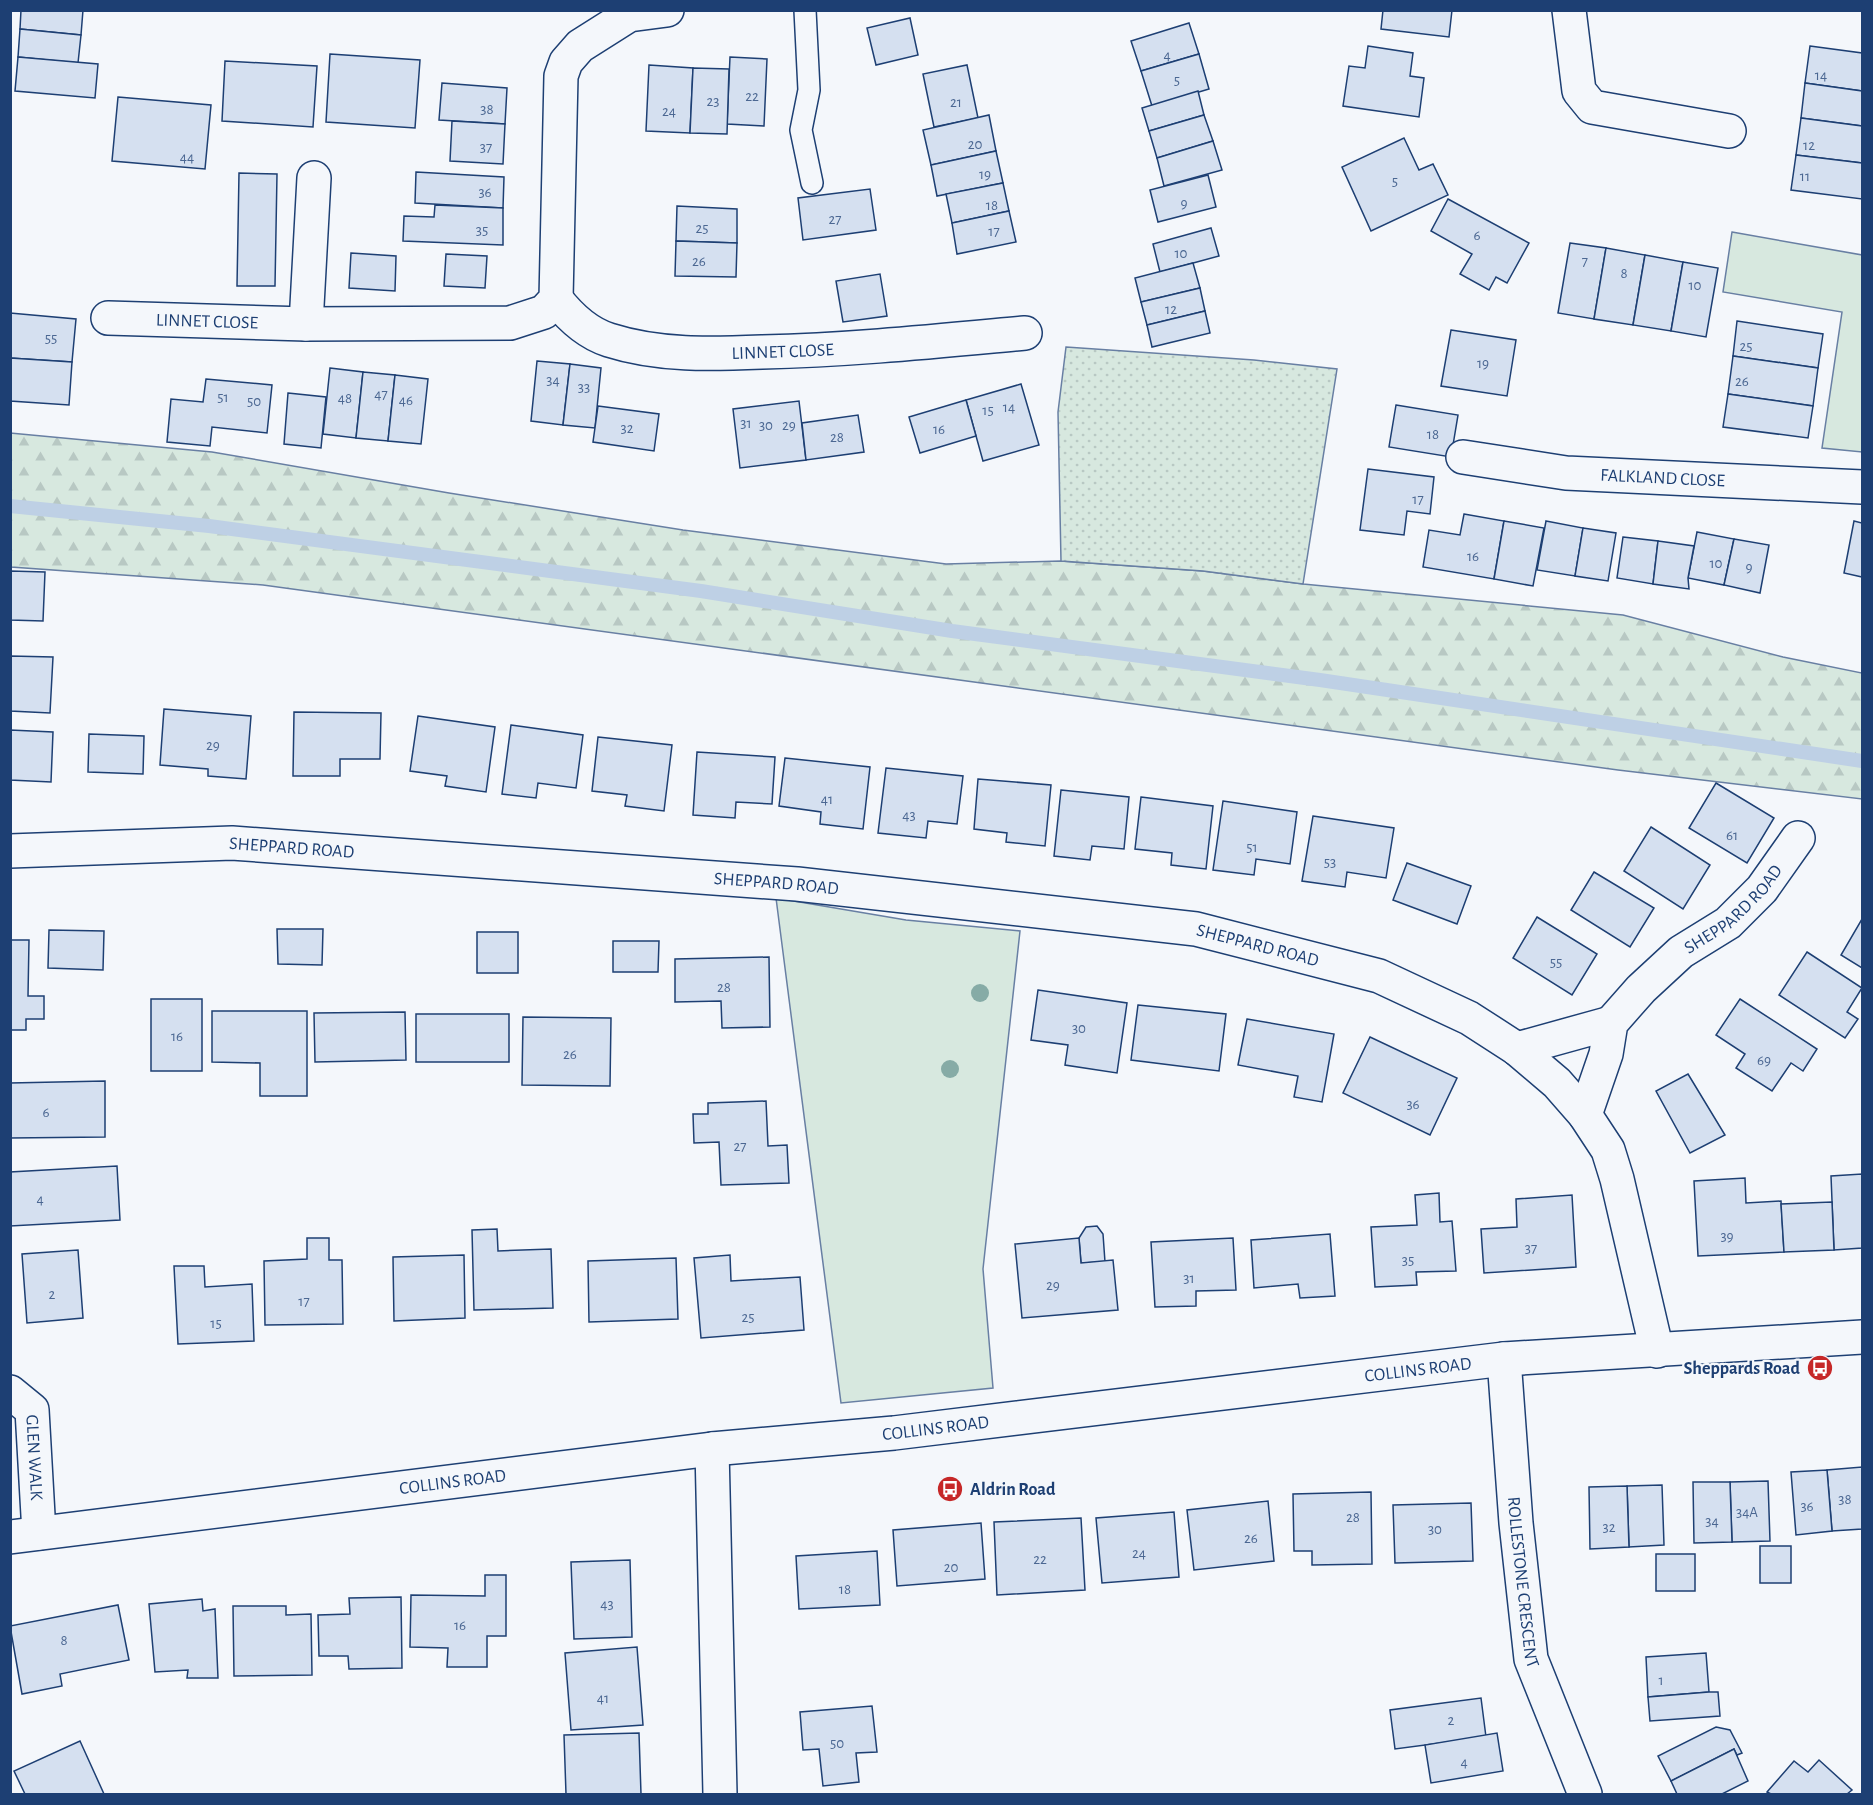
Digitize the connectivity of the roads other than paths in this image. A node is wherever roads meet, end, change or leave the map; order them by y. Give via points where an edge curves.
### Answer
1 (667, 10) edge
2 (805, 10) edge
3 (1569, 10) edge
4 (1729, 131) dead end
5 (314, 178) dead end
6 (812, 183) dead end
7 (556, 300) junction
8 (108, 318) dead end
9 (306, 324) junction
10 (1025, 333) dead end
11 (1463, 457) dead end
12 (1863, 487) edge
13 (1798, 838) dead end
14 (10, 851) edge
15 (1611, 1023) junction
16 (1517, 1049) junction
17 (1585, 1115) junction
18 (1863, 1337) edge
19 (1657, 1351) junction
20 (1504, 1359) junction
21 (10, 1392) edge
22 (711, 1449) junction
23 (25, 1535) edge
24 (720, 1794) edge
25 (1585, 1794) edge

1 - 7 street via 629,15 580,46 566,62 561,76
2 - 6 lane via 809,90 801,130
3 - 4 street via 1579,91 1592,107
5 - 9 street
7 - 9 street, LINNET CLOSE via 544,312 510,323
7 - 10 street, LINNET CLOSE via 569,317 594,333 657,351 826,350
8 - 9 street, LINNET CLOSE
11 - 12 street, FALKLAND CLOSE via 1566,473
13 - 15 street, SHEPPARD ROAD via 1762,889 1728,923 1681,952
14 - 16 street, SHEPPARD ROAD via 232,843 797,884 1197,929 1379,976 1469,1018
15 - 16 street
15 - 17 street via 1606,1054
16 - 17 street, SHEPPARD ROAD via 1557,1083
17 - 19 street, SHEPPARD ROAD via 1608,1150 1617,1179
18 - 19 street, COLLINS ROAD
19 - 20 street, COLLINS ROAD
20 - 22 street, COLLINS ROAD via 894,1433
20 - 25 street, ROLLESTONE CRESCENT via 1531,1659
21 - 23 street, GLEN WALK via 32,1410
22 - 23 street, COLLINS ROAD
22 - 24 street

